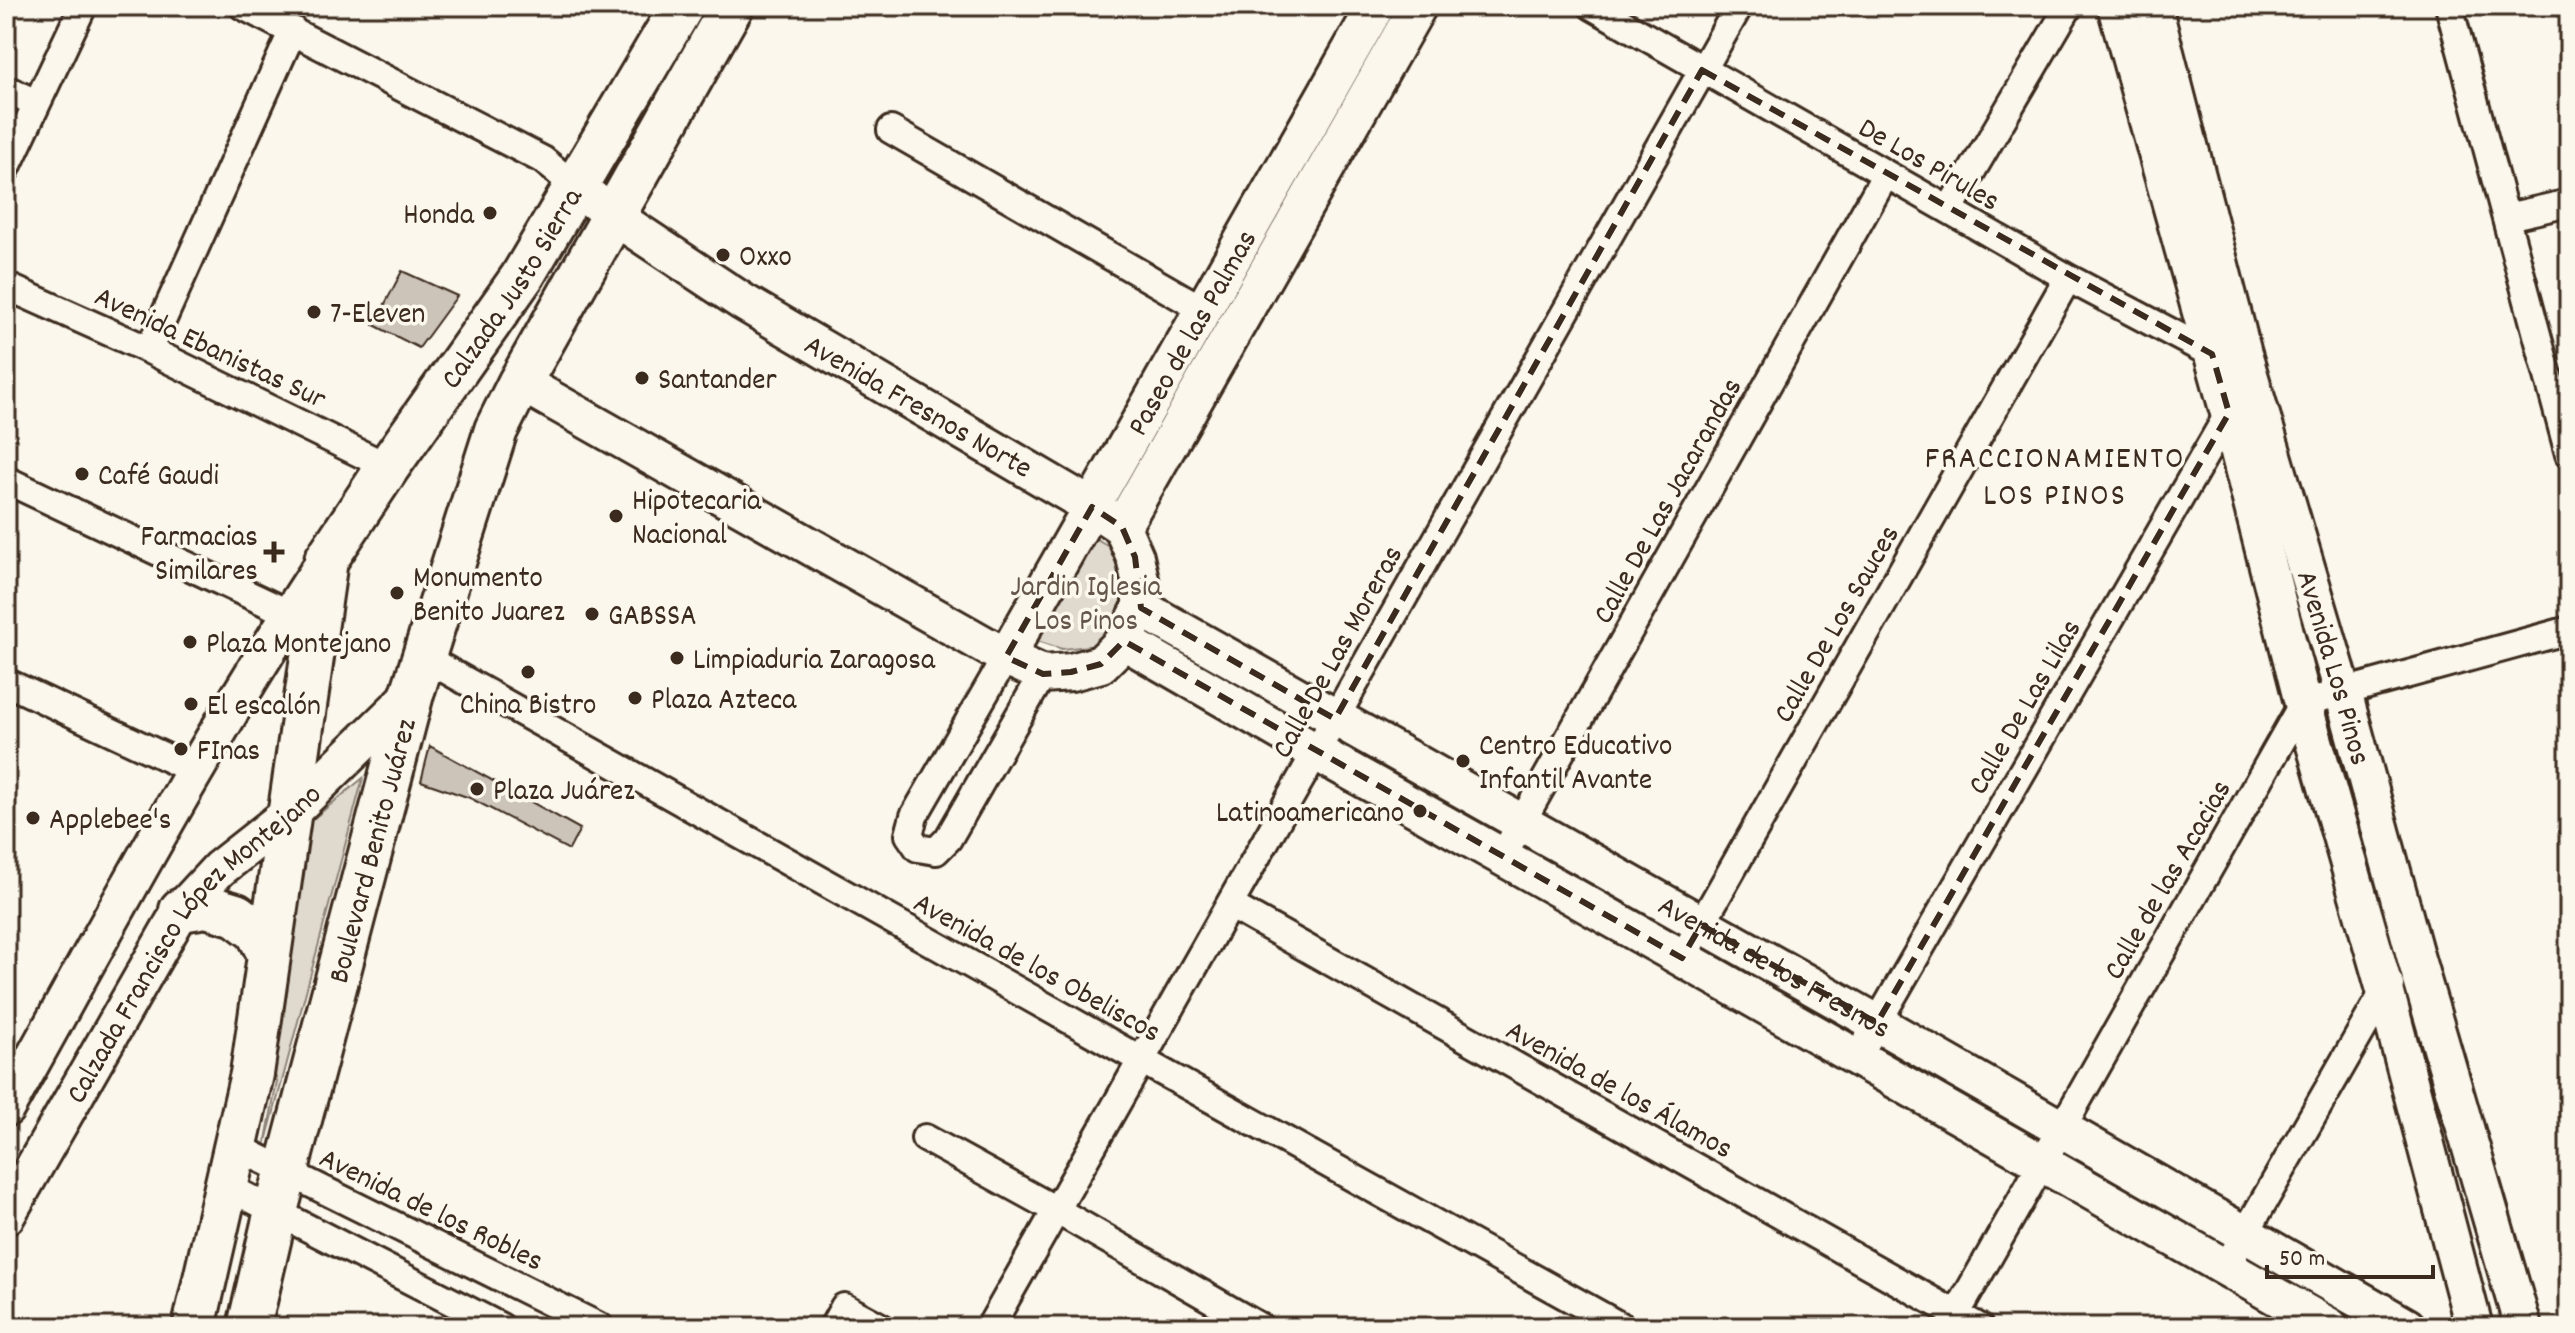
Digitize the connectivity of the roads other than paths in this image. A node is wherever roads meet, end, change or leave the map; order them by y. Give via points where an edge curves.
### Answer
1 (83, 6) edge
2 (243, 6) edge
3 (732, 6) edge
4 (1376, 6) edge
5 (1418, 6) edge
6 (1592, 6) edge
7 (1739, 6) edge
8 (2069, 6) edge
9 (2116, 6) edge
10 (2153, 6) edge
11 (2449, 6) edge
12 (674, 9) edge
13 (293, 30) junction
14 (1702, 70) junction
15 (6, 89) edge
16 (36, 103) junction
17 (891, 130) dead end
18 (6, 169) edge
19 (1886, 174) junction
20 (574, 185) junction
21 (2569, 203) edge
22 (1949, 210) junction
23 (615, 217) junction
24 (2507, 217) junction
25 (2068, 278) junction
26 (6, 286) edge
27 (1202, 309) junction
28 (149, 350) junction
29 (2228, 354) junction
30 (520, 382) junction
31 (2562, 401) edge
32 (2244, 407) junction
33 (2569, 454) edge
34 (388, 467) junction
35 (6, 480) edge
36 (1092, 507) junction
37 (1122, 527) junction
38 (1141, 608) junction
39 (303, 620) junction
40 (2569, 630) edge
41 (1124, 641) junction
42 (1006, 657) junction
43 (1043, 674) junction
44 (419, 676) junction
45 (6, 682) edge
46 (2343, 692) junction
47 (2303, 703) junction
48 (1335, 719) junction
49 (1316, 752) junction
50 (195, 771) junction
51 (290, 813) junction
52 (1521, 824) junction
53 (1502, 857) junction
54 (1230, 905) junction
55 (181, 910) junction
56 (1701, 925) junction
57 (269, 954) junction
58 (1682, 958) junction
59 (2416, 959) junction
60 (2385, 990) junction
61 (1877, 1023) junction
62 (1857, 1058) junction
63 (1141, 1060) junction
64 (6, 1108) edge
65 (2062, 1128) junction
66 (925, 1138) dead end
67 (235, 1146) junction
68 (2042, 1162) junction
69 (286, 1172) junction
70 (226, 1186) junction
71 (1056, 1210) junction
72 (276, 1211) junction
73 (6, 1216) edge
74 (2245, 1234) junction
75 (2226, 1267) junction
76 (838, 1317) edge
77 (1961, 1323) edge
78 (194, 1327) edge
79 (249, 1327) edge
80 (501, 1327) edge
81 (600, 1327) edge
82 (881, 1327) edge
83 (990, 1327) edge
84 (1260, 1327) edge
85 (1622, 1327) edge
86 (2330, 1327) edge
87 (2407, 1327) edge
88 (2474, 1327) edge
89 (2523, 1327) edge

1 - 16 street
2 - 13 street
3 - 23 main road, Calzada Justo Sierra
4 - 27 street, Paseo de las Palmas
5 - 37 street, Paseo de las Palmas
6 - 14 street, De Los Pirules
7 - 14 street, Calle De Las Moreras
8 - 22 street
9 - 29 street, Avenida Los Pinos
10 - 29 street, Avenida Los Pinos
11 - 24 street
12 - 20 main road, Calzada Justo Sierra
13 - 20 street via 543,160
13 - 28 street
14 - 19 street, De Los Pirules
14 - 48 street, Calle De Las Moreras
15 - 16 street
16 - 18 street
17 - 27 street
19 - 22 street, De Los Pirules
19 - 52 street, Calle De Las Jacarandas
20 - 23 street, Avenida Fresnos Norte
20 - 34 main road, Calzada Justo Sierra via 522,277
21 - 24 street
22 - 25 street, De Los Pirules
23 - 30 main road, Calzada Justo Sierra
23 - 36 street, Avenida Fresnos Norte via 743,302
24 - 31 street
25 - 29 street, De Los Pirules
25 - 56 street, Calle De Los Sauces
26 - 28 street, Avenida Ebanistas Sur
27 - 36 street, Paseo de las Palmas
28 - 34 street, Avenida Ebanistas Sur
29 - 32 street, Avenida Los Pinos
30 - 42 street
30 - 44 main road, Boulevard Benito Juárez via 496,430
31 - 33 street
32 - 46 street, Avenida Los Pinos
32 - 47 street, Avenida Los Pinos
32 - 61 street, Calle De Las Lilas
34 - 39 main road, Calzada Justo Sierra via 326,560
35 - 39 street
36 - 37 street, Avenida Fresnos Norte
36 - 42 street, Paseo de las Palmas
37 - 38 street via 1135,557
38 - 41 street
38 - 48 street, Avenida de los Fresnos
39 - 50 street, Calzada Francisco López Montejano
39 - 51 main road
40 - 46 street
41 - 43 street via 1101,664
41 - 49 street, Avenida de los Fresnos
42 - 43 street
42 - 43 street via 914,816 909,835 918,848 936,851 948,839
44 - 51 street, Calzada Francisco López Montejano
44 - 63 street, Avenida de los Obeliscos
44 - 69 main road, Boulevard Benito Juárez
45 - 50 street
46 - 47 street
46 - 59 street, Avenida Los Pinos
47 - 60 street, Avenida Los Pinos
47 - 65 street, Calle de las Acacias
48 - 49 street, Calle De Las Moreras
48 - 52 street, Avenida de los Fresnos
49 - 53 street, Avenida de los Fresnos
49 - 54 street, Calle De Las Moreras
50 - 64 street, Calzada Francisco López Montejano
51 - 55 street, Calzada Francisco López Montejano via 219,869
51 - 57 main road
52 - 53 street, Calle De Las Jacarandas
52 - 56 street, Avenida de los Fresnos
53 - 58 street, Avenida de los Fresnos
54 - 63 street, Calle De Las Moreras
54 - 77 street, Avenida de los Álamos
55 - 57 main road via 206,906 236,915 257,931
55 - 73 street, Calzada Francisco López Montejano
56 - 58 street, Calle De Los Sauces
56 - 61 street, Avenida de los Fresnos
57 - 67 main road via 252,1074
58 - 62 street, Avenida de los Fresnos
59 - 60 street
59 - 89 street, Avenida Los Pinos
60 - 74 street
60 - 88 street, Avenida Los Pinos
61 - 62 street, Calle De Las Lilas
61 - 65 street, Avenida de los Fresnos
62 - 68 street, Avenida de los Fresnos
63 - 71 street, Calle De Las Moreras
63 - 85 street, Avenida de los Obeliscos
65 - 68 street, Calle de las Acacias
65 - 74 street, Avenida de los Fresnos
66 - 71 street
67 - 69 street, Avenida de los Robles
67 - 70 main road
68 - 75 street, Avenida de los Fresnos
68 - 77 street, Calle de las Acacias
69 - 72 main road, Boulevard Benito Juárez
69 - 81 street, Avenida de los Robles
70 - 72 street
70 - 78 main road
71 - 83 street, Calle De Las Moreras
71 - 84 street
72 - 79 main road, Boulevard Benito Juárez
72 - 80 street
74 - 75 street
74 - 87 street, Avenida de los Fresnos
75 - 86 street, Avenida de los Fresnos
76 - 82 street

